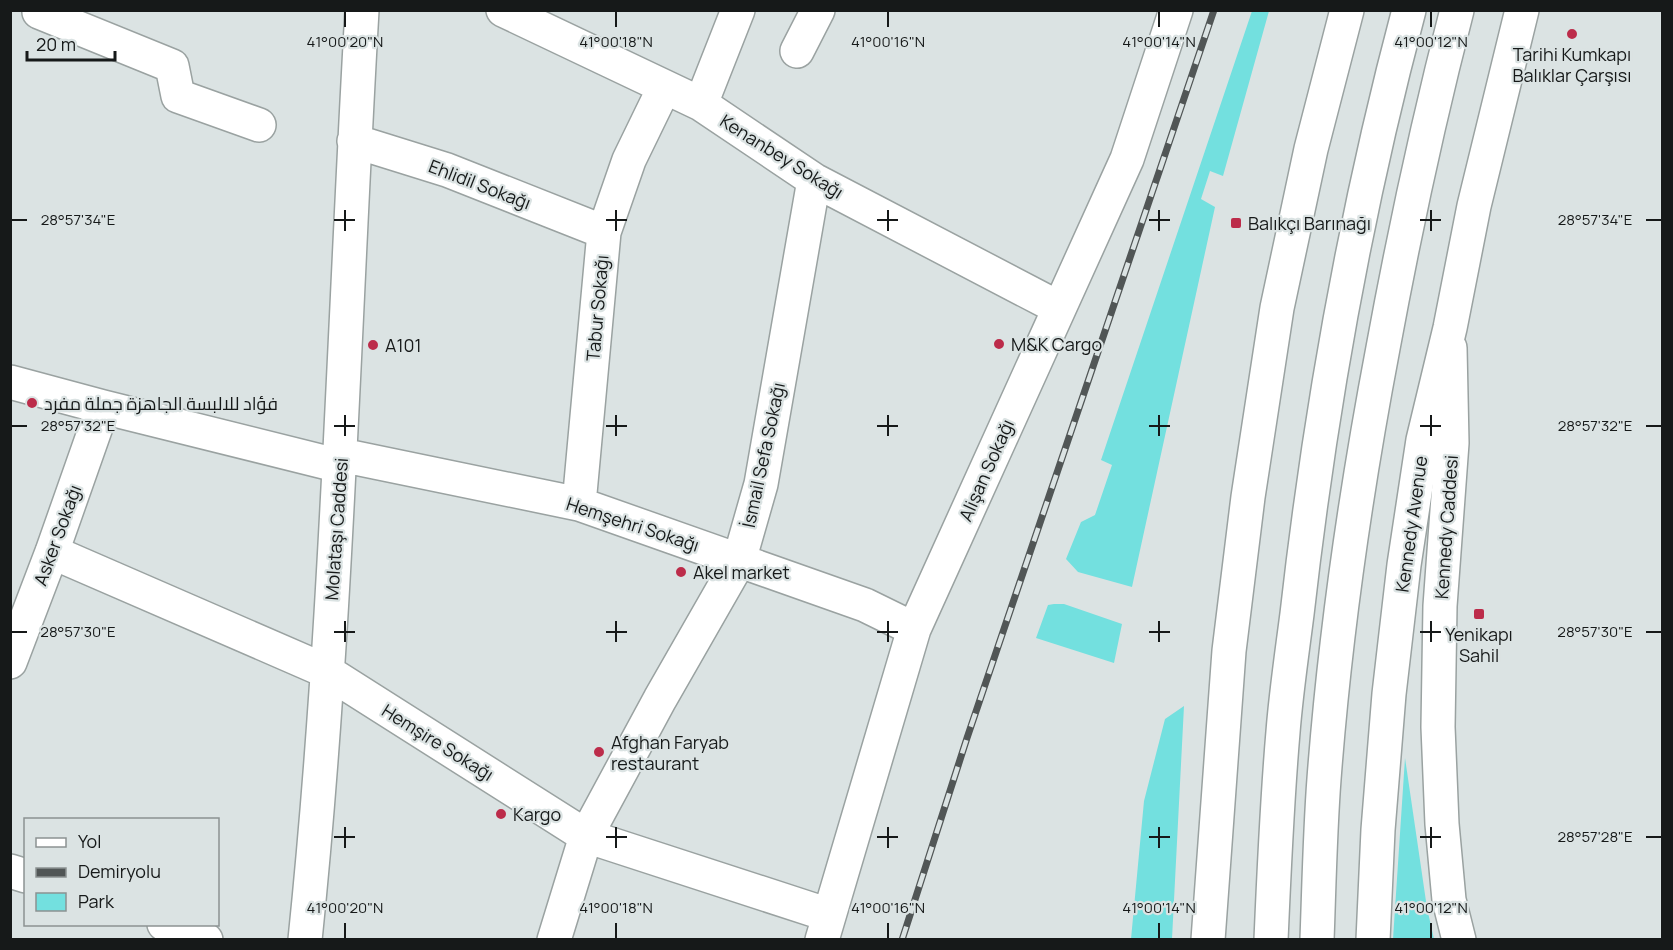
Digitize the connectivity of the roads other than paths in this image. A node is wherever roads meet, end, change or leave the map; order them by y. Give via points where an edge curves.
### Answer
1 (40, 10) edge
2 (362, 10) edge
3 (738, 10) edge
4 (818, 10) edge
5 (1176, 10) edge
6 (1347, 10) edge
7 (1409, 10) edge
8 (1457, 10) edge
9 (1522, 10) edge
10 (510, 12) edge
11 (797, 51) dead end
12 (664, 88) junction
13 (701, 104) junction
14 (260, 125) dead end
15 (354, 141) junction
16 (814, 180) junction
17 (604, 232) junction
18 (1059, 308) junction
19 (1450, 328) junction
20 (10, 382) edge
21 (103, 407) junction
22 (340, 460) junction
23 (579, 504) junction
24 (52, 552) junction
25 (739, 561) junction
26 (914, 629) junction
27 (10, 662) edge
28 (326, 670) junction
29 (586, 836) junction
30 (170, 926) edge
31 (826, 927) edge
32 (206, 939) edge
33 (305, 939) edge
34 (554, 939) edge
35 (1208, 939) edge
36 (1271, 939) edge
37 (1317, 939) edge
38 (1373, 939) edge
39 (1459, 939) edge

1 - 14 main road via 172,66 178,96
2 - 15 main road, Molataşı Caddesi
3 - 13 main road
4 - 11 main road
5 - 18 main road, Alişan Sokağı via 1127,159
6 - 35 main road via 1276,308 1226,684
7 - 36 main road via 1357,234 1313,481 1283,732
8 - 37 main road via 1400,255 1365,447 1343,594 1324,779
9 - 19 main road, Kennedy Avenue via 1474,206
10 - 12 main road, Kenanbey Sokağı
12 - 13 main road, Kenanbey Sokağı
12 - 17 main road, Tabur Sokağı via 629,160
13 - 16 main road, Kenanbey Sokağı
15 - 17 main road, Ehlidil Sokağı via 447,170
15 - 22 main road, Molataşı Caddesi
16 - 18 main road, Kenanbey Sokağı
16 - 25 main road, İsmail Sefa Sokağı via 761,484
17 - 23 main road, Tabur Sokağı
18 - 26 main road, Alişan Sokağı
19 - 38 main road, Kennedy Avenue via 1423,440 1404,565 1381,796
19 - 39 main road, Kennedy Caddesi via 1452,443 1440,606 1438,727 1449,900
20 - 21 main road, Hemşehri Sokağı
21 - 22 main road, Hemşehri Sokağı
21 - 24 main road, Asker Sokağı
22 - 23 main road, Hemşehri Sokağı
22 - 28 main road, Molataşı Caddesi
23 - 25 main road, Hemşehri Sokağı
24 - 27 main road, Asker Sokağı
24 - 28 main road, Hemşire Sokağı
25 - 26 main road, Hemşehri Sokağı via 864,605
25 - 29 main road, İsmail Sefa Sokağı
26 - 31 main road, Alişan Sokağı
28 - 29 main road, Hemşire Sokağı
28 - 33 main road, Molataşı Caddesi via 318,813
29 - 31 main road, Hemşire Sokağı
29 - 34 main road, İsmail Sefa Sokağı
30 - 32 main road

